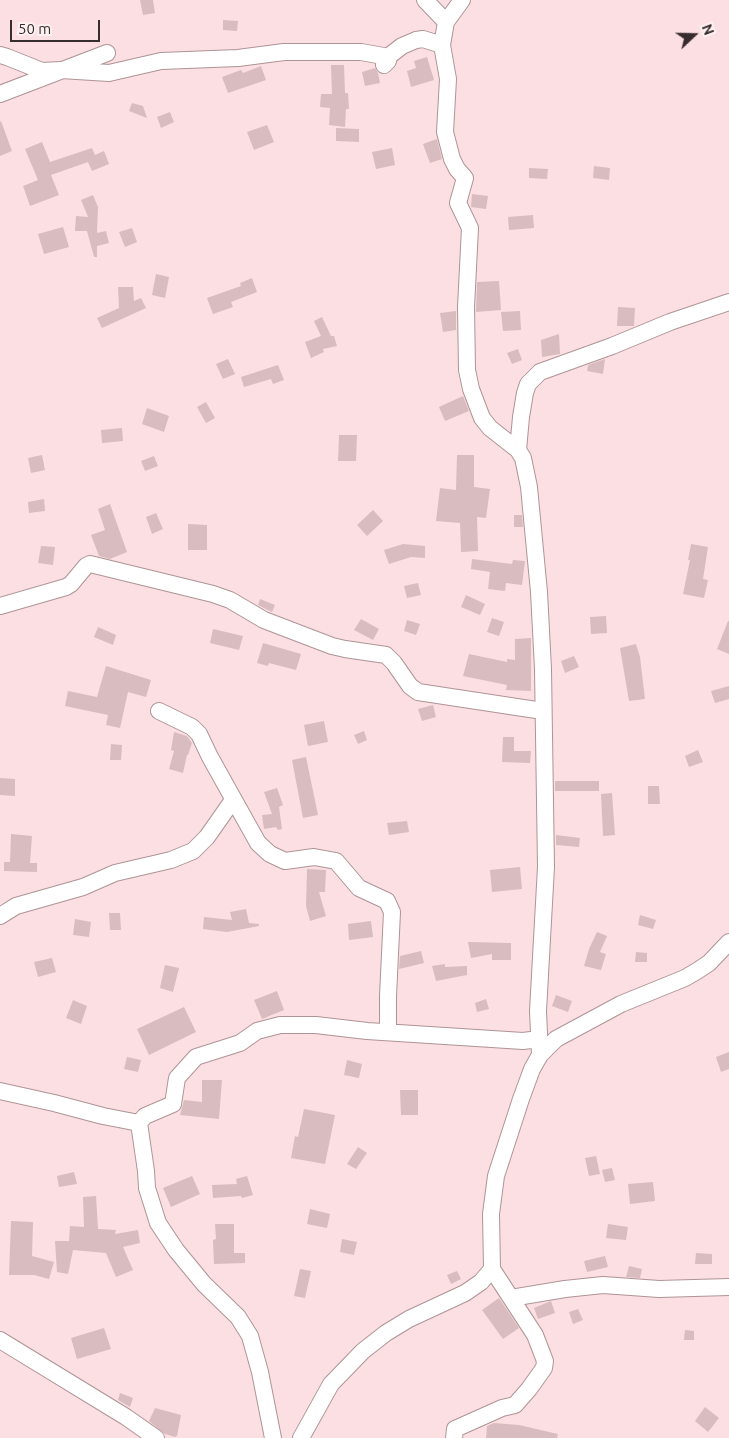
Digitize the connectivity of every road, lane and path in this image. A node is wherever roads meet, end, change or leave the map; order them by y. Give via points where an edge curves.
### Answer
1 (426, 0) edge
2 (462, 0) edge
3 (446, 22) junction
4 (442, 45) junction
5 (108, 53) dead end
6 (0, 55) edge
7 (61, 70) junction
8 (0, 94) edge
9 (729, 302) edge
10 (518, 450) junction
11 (0, 606) edge
12 (159, 711) dead end
13 (544, 711) junction
14 (234, 800) junction
15 (0, 916) edge
16 (729, 942) edge
17 (388, 1031) junction
18 (540, 1047) junction
19 (0, 1091) edge
20 (139, 1123) junction
21 (492, 1269) junction
22 (729, 1287) edge
23 (511, 1298) junction
24 (0, 1340) edge
25 (156, 1438) edge
26 (273, 1438) edge
27 (301, 1438) edge
28 (454, 1438) edge

1 - 3 street
2 - 3 street
3 - 4 street
4 - 7 street via 416,40 389,56 388,61 384,65 389,57 361,52 284,52 238,58 161,61 110,73
4 - 10 street via 448,79 445,132 452,159 465,178 458,203 470,228 467,370 482,418
5 - 7 street
6 - 7 street via 42,71
7 - 8 street
9 - 10 street via 540,372 528,384
10 - 13 street via 523,458 529,487 539,592
11 - 13 street via 66,587 90,564 230,600 264,620 332,646 386,655 418,692
12 - 14 street via 192,727 199,734
13 - 18 street via 546,867 538,1011
14 - 15 street via 193,851 16,906
14 - 17 street via 258,843 270,854 285,861 314,857 336,861 359,888 387,901 392,912
16 - 18 street via 709,963 685,978 621,1004
17 - 18 street via 523,1041
17 - 20 street via 316,1025 280,1025 257,1030 240,1043 196,1057 178,1078 173,1104 144,1116
18 - 21 street via 496,1176 491,1214
19 - 20 street
20 - 26 street via 147,1188 158,1223 176,1250 238,1317 250,1336
21 - 23 street
21 - 27 street via 465,1293 386,1333 363,1351 331,1384
22 - 23 street via 659,1289 604,1285
23 - 28 street via 535,1335 545,1361 544,1368 515,1405 455,1429
24 - 25 street

